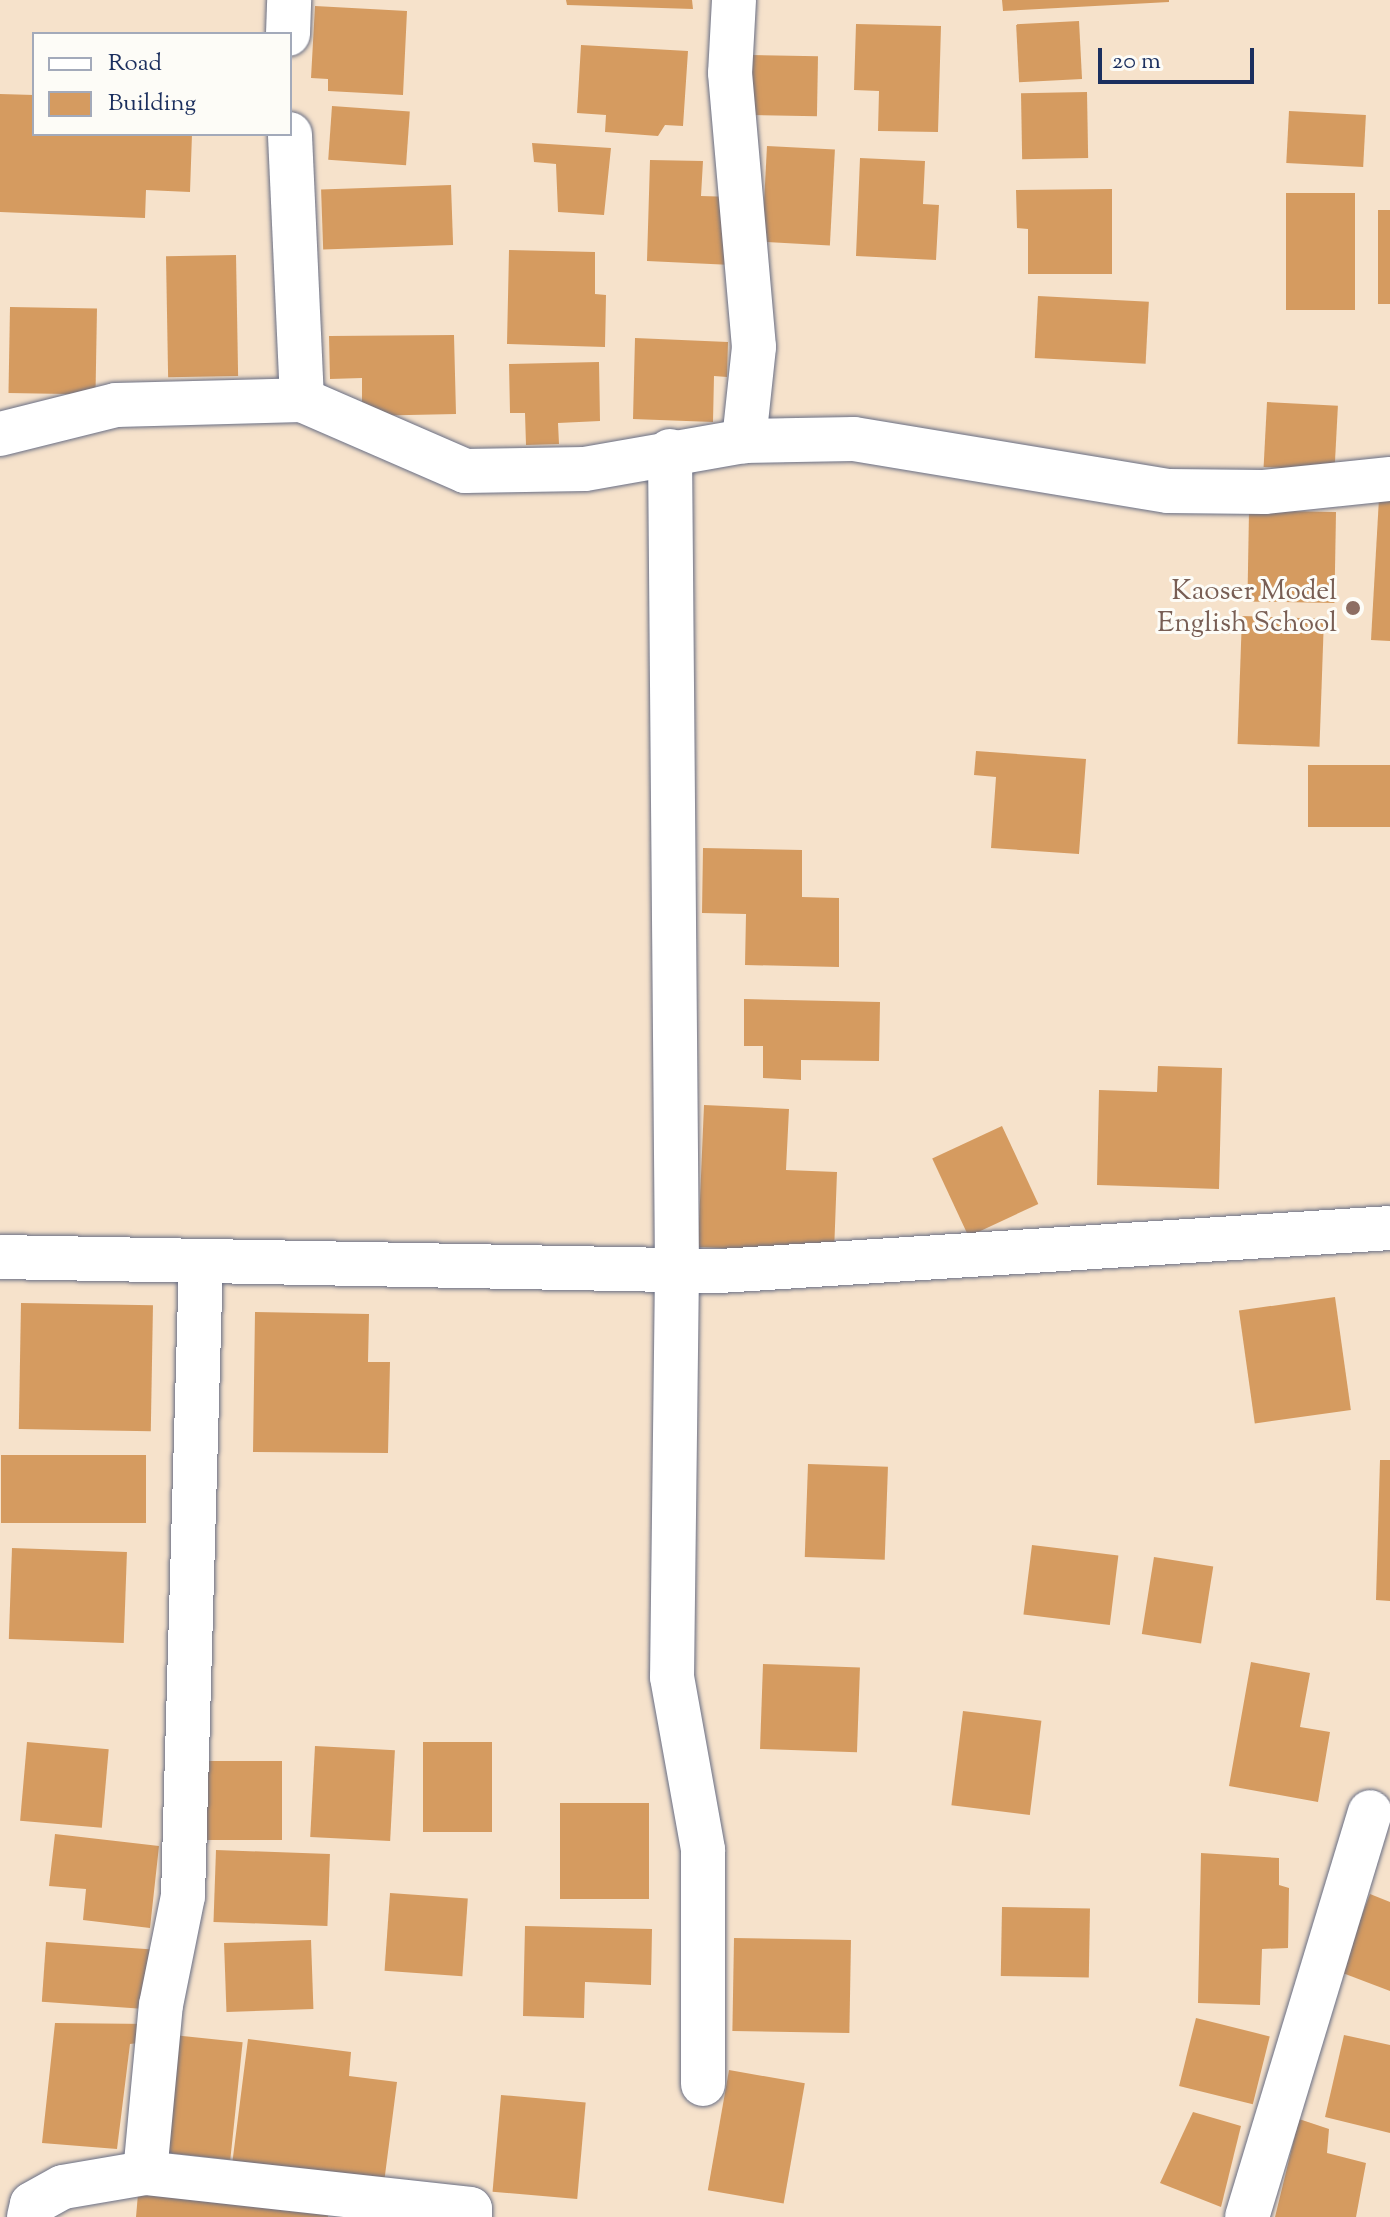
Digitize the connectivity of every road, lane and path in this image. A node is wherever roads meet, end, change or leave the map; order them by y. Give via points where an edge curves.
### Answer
1 (289, 0) edge
2 (734, 0) edge
3 (288, 32) edge
4 (290, 136) edge
5 (302, 400) junction
6 (0, 434) edge
7 (744, 441) junction
8 (670, 451) junction
9 (1390, 479) edge
10 (1390, 1228) edge
11 (0, 1257) edge
12 (201, 1261) junction
13 (677, 1270) junction
14 (1370, 1812) dead end
15 (703, 2084) dead end
16 (145, 2173) junction
17 (29, 2217) edge
18 (470, 2217) edge
19 (1247, 2217) edge

1 - 3 street
2 - 7 street via 730,73 754,347
4 - 5 street
5 - 6 street via 116,405
5 - 8 street via 465,471 585,469
7 - 8 street
7 - 9 street via 854,439 1168,491 1264,492
8 - 13 street
10 - 13 street
11 - 12 street
12 - 13 street
12 - 16 street via 183,1896 161,2005
13 - 15 street via 672,1677 703,1850
14 - 19 street
16 - 17 street via 63,2187 32,2204
16 - 18 street via 470,2209

